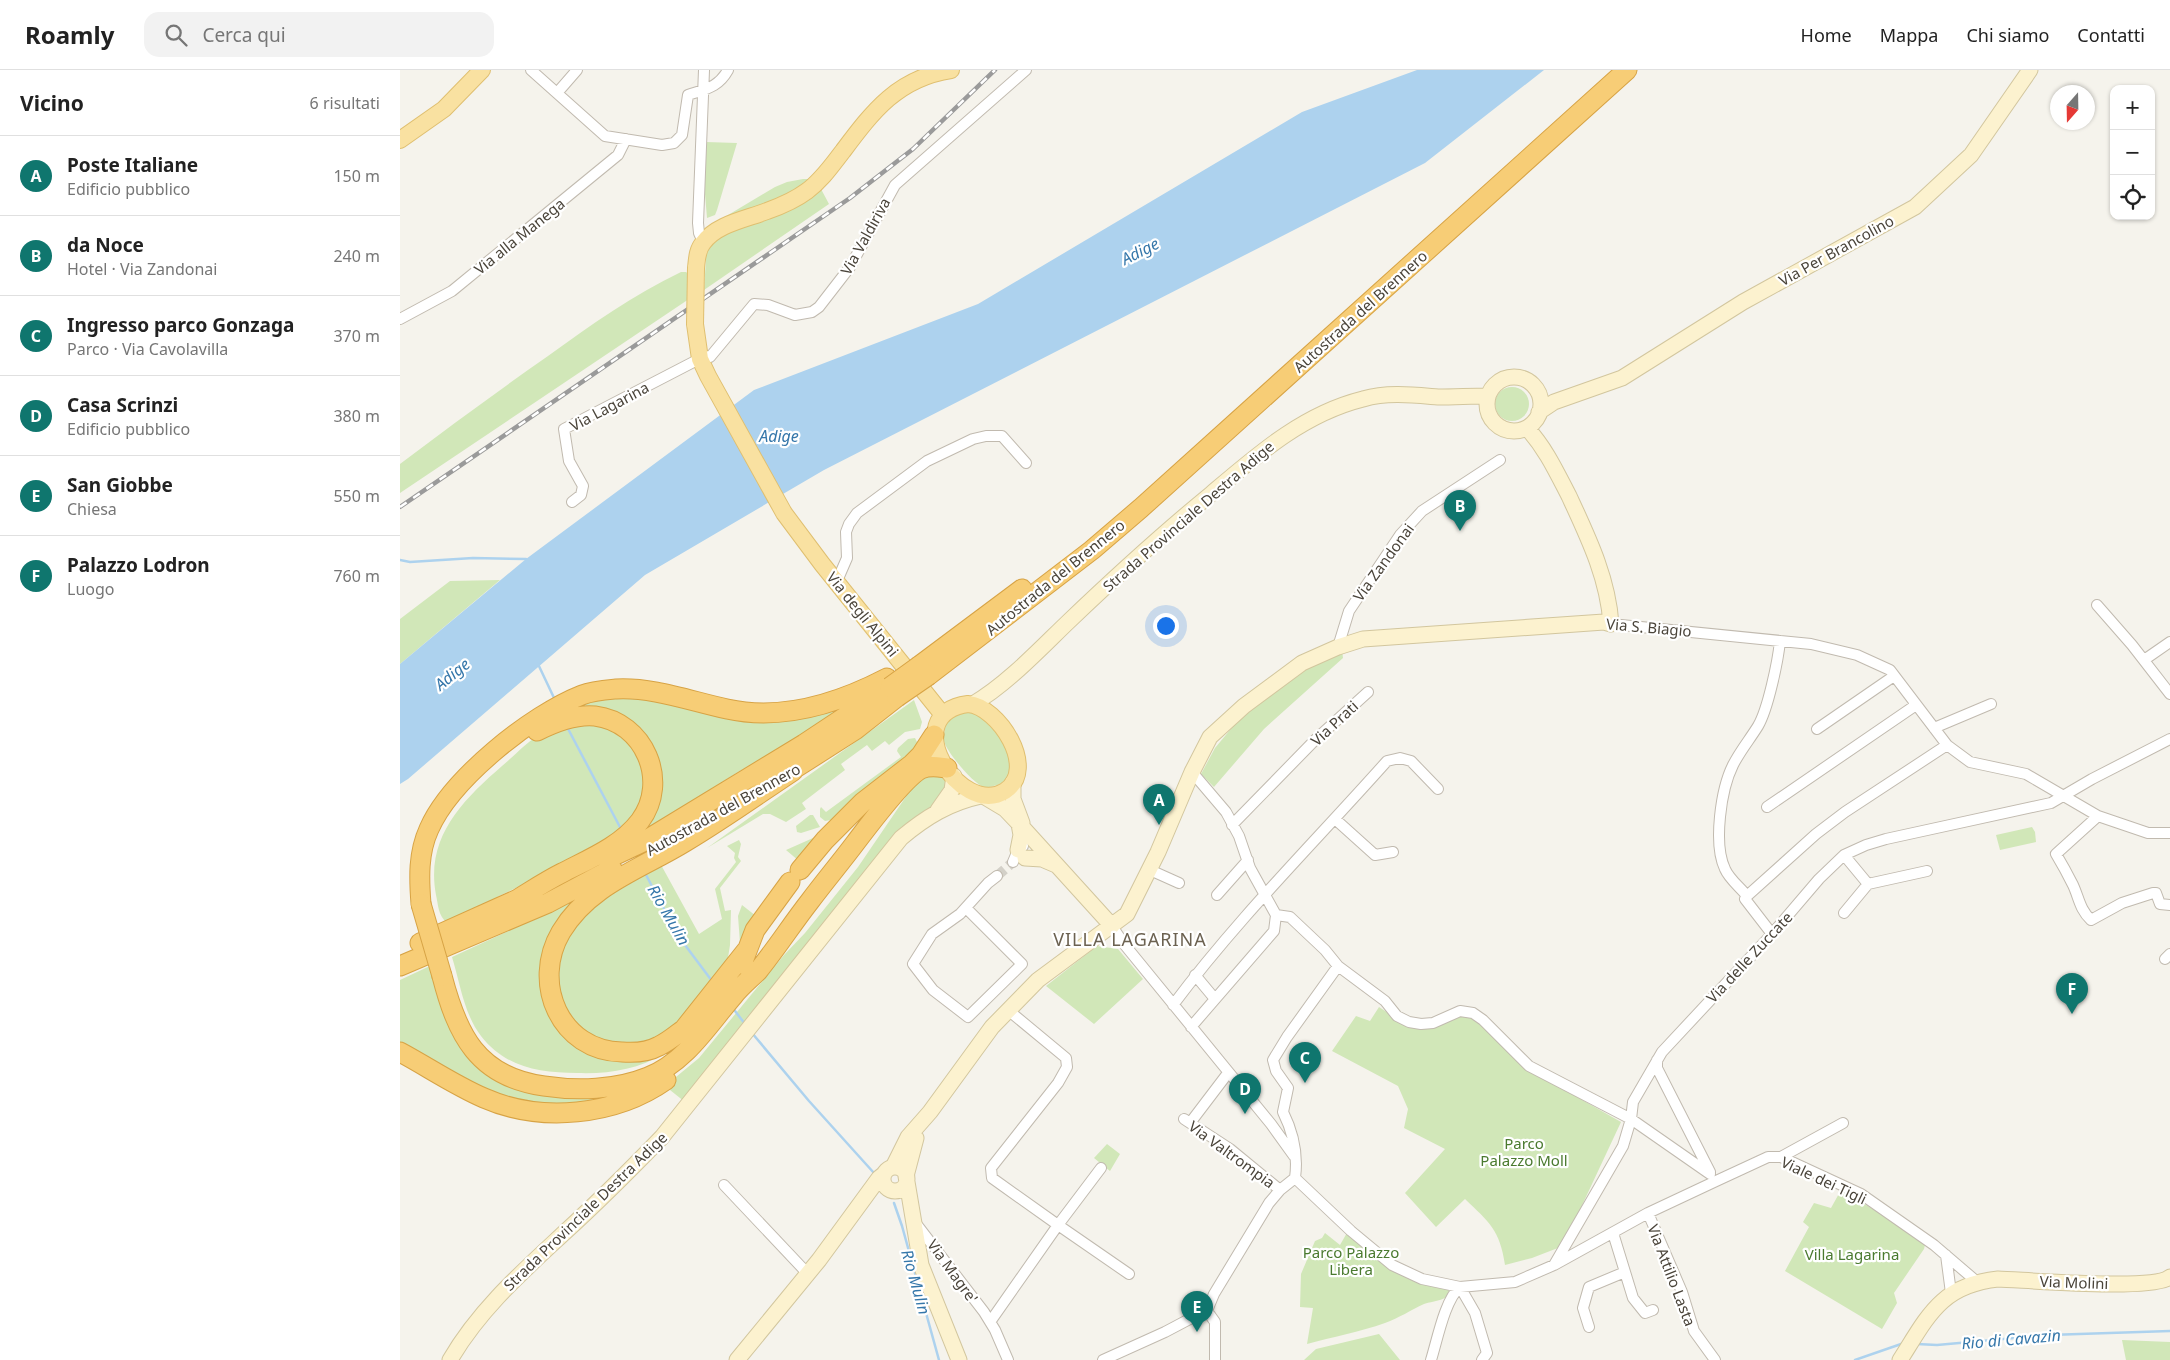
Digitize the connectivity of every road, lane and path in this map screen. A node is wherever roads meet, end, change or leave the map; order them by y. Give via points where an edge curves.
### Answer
1 (482, 70) edge
2 (531, 70) edge
3 (577, 70) edge
4 (704, 70) edge
5 (728, 70) edge
6 (951, 70) edge
7 (1026, 70) edge
8 (1609, 70) edge
9 (1627, 70) edge
10 (2030, 70) edge
11 (703, 89) junction
12 (557, 93) junction
13 (626, 139) junction
14 (400, 140) edge
15 (703, 242) junction
16 (400, 319) edge
17 (700, 358) junction
18 (1602, 385) junction
19 (1540, 397) junction
20 (1488, 404) junction
21 (1540, 412) junction
22 (1527, 428) junction
23 (1500, 460) dead end
24 (1026, 463) dead end
25 (572, 502) dead end
26 (836, 581) junction
27 (2097, 605) dead end
28 (1611, 624) junction
29 (1780, 641) junction
30 (2170, 642) edge
31 (1338, 647) junction
32 (2144, 660) junction
33 (921, 667) junction
34 (1016, 672) junction
35 (1894, 676) junction
36 (891, 687) junction
37 (1368, 692) dead end
38 (2170, 694) edge
39 (973, 704) junction
40 (1991, 704) dead end
41 (1916, 705) junction
42 (568, 710) junction
43 (943, 715) junction
44 (994, 719) junction
45 (1934, 728) junction
46 (1817, 729) dead end
47 (934, 735) junction
48 (2170, 740) edge
49 (1947, 745) junction
50 (951, 772) junction
51 (1192, 772) junction
52 (1013, 782) junction
53 (1438, 789) dead end
54 (2062, 795) junction
55 (983, 796) junction
56 (1768, 807) dead end
57 (938, 810) junction
58 (2098, 816) junction
59 (1335, 819) junction
60 (1232, 825) junction
61 (1022, 826) junction
62 (2170, 833) edge
63 (1037, 844) junction
64 (644, 845) junction
65 (1393, 852) dead end
66 (1844, 855) junction
67 (622, 858) junction
68 (1018, 858) junction
69 (1248, 860) junction
70 (1057, 865) junction
71 (1154, 868) junction
72 (1927, 870) dead end
73 (998, 876) tunnel mouth
74 (1179, 883) dead end
75 (1868, 884) junction
76 (1263, 894) junction
77 (1217, 895) dead end
78 (1747, 896) junction
79 (2170, 905) edge
80 (966, 908) junction
81 (1844, 913) dead end
82 (1276, 915) junction
83 (1112, 926) junction
84 (1772, 934) junction
85 (400, 952) edge
86 (400, 966) edge
87 (1338, 966) junction
88 (1196, 975) junction
89 (1216, 999) junction
90 (1173, 1005) junction
91 (717, 1010) junction
92 (1008, 1010) junction
93 (1191, 1027) junction
94 (400, 1052) edge
95 (1657, 1060) junction
96 (1228, 1073) junction
97 (930, 1112) junction
98 (1631, 1119) junction
99 (1844, 1123) dead end
100 (1294, 1156) junction
101 (1781, 1157) junction
102 (1101, 1168) dead end
103 (888, 1171) junction
104 (906, 1176) junction
105 (1295, 1178) junction
106 (1712, 1178) junction
107 (724, 1185) dead end
108 (1280, 1190) junction
109 (892, 1191) junction
110 (1648, 1213) junction
111 (914, 1220) junction
112 (1058, 1225) junction
113 (1613, 1232) junction
114 (839, 1233) junction
115 (1946, 1255) junction
116 (1554, 1265) junction
117 (1625, 1272) junction
118 (808, 1274) junction
119 (1129, 1274) dead end
120 (2170, 1277) edge
121 (1976, 1281) junction
122 (1460, 1287) junction
123 (1951, 1293) junction
124 (1653, 1310) dead end
125 (1206, 1313) junction
126 (990, 1322) junction
127 (1590, 1326) dead end
128 (1907, 1349) edge
129 (450, 1360) edge
130 (737, 1360) edge
131 (959, 1360) edge
132 (1008, 1360) edge
133 (1103, 1360) edge
134 (1215, 1360) edge
135 (1431, 1360) edge
136 (1482, 1360) edge
137 (1715, 1360) edge

1 - 14 main road via 444,109
2 - 12 street
3 - 12 street
4 - 11 street
5 - 11 street via 719,84
6 - 15 main road via 922,77 879,105 832,166 809,189 780,206 725,227
7 - 17 street, Via Valdiriva via 895,184 850,267 819,307 812,312 795,315 768,305 754,304 710,357
8 - 33 highway, Autostrada del Brennero via 1132,500 1037,579
9 - 33 highway, Autostrada del Brennero via 1092,550
10 - 18 main road, Via Per Brancolino via 1971,155 1915,207 1743,302 1622,378
11 - 13 street via 688,95 682,135 674,144
11 - 15 street via 698,223
12 - 13 street via 605,136
13 - 16 street, Via alla Manega via 618,154 452,291
15 - 17 main road, Via degli Alpini, bridge via 696,268 695,324
17 - 25 street, Via Lagarina via 564,428 569,461 583,486 581,495
17 - 26 main road, Via degli Alpini via 715,391 784,513
18 - 19 main road
18 - 21 main road via 1554,402
19 - 20 main road via 1530,382 1514,377 1497,382
19 - 21 main road
20 - 22 main road via 1491,419 1503,429
20 - 34 main road, Strada Provinciale Destra Adige via 1392,394 1335,407 1290,431 1190,511
21 - 22 main road
22 - 28 main road via 1543,445 1594,548 1610,607
23 - 31 street, Via Zandonai via 1422,511 1400,535 1349,611
24 - 26 street via 1002,436 986,436 973,439 918,466 853,516 846,532 847,558
26 - 43 main road, Via degli Alpini
27 - 32 street
28 - 29 street, Via S. Biagio
28 - 31 main road, Via S. Biagio via 1363,639
29 - 35 street, Via S. Biagio via 1811,644 1857,655 1890,670
29 - 78 street via 1759,725 1733,766 1721,810 1719,838 1725,870
30 - 32 street
31 - 51 main road, Via S. Biagio via 1302,663 1244,706 1210,737
32 - 38 street
33 - 36 highway, Autostrada del Brennero, bridge
34 - 39 main road, Strada Provinciale Destra Adige
34 - 44 main road, Strada Provinciale Destra Adige via 996,698
35 - 41 street, Via S. Biagio
35 - 46 street
36 - 42 highway via 866,689 835,701 771,713 729,710 642,690 616,689 584,694
36 - 64 highway, Autostrada del Brennero
36 - 64 highway, Autostrada del Brennero via 855,730 793,771
37 - 60 street, Via Prati via 1300,755
39 - 43 main road via 958,705
39 - 44 main road
40 - 45 street
41 - 45 street, Via S. Biagio
41 - 56 street
42 - 64 highway via 608,719 624,727 642,745 652,768 653,788 644,814
42 - 91 highway, bridge via 509,740 489,757 441,806 428,830 419,873 457,1024 478,1056 518,1080 552,1087 615,1086 648,1077 679,1058 692,1046
43 - 47 main road via 934,728
44 - 52 main road via 1016,751 1018,770
45 - 49 street, Via S. Biagio
47 - 50 main road via 938,754
47 - 91 highway via 921,755 863,802 795,876 755,930 738,973
48 - 54 street, Via delle Zuccate
49 - 54 street, Via S. Biagio via 1970,762 2026,774
49 - 78 street via 1844,812
50 - 55 main road via 965,789
50 - 57 main road via 952,790
50 - 91 highway via 928,767 908,779 868,825 757,971 741,1001
51 - 60 street via 1226,812
51 - 71 main road, Via S. Biagio
52 - 55 main road via 1007,790
52 - 61 main road via 1013,799
53 - 59 street via 1411,762 1400,758 1387,761
54 - 58 street, Via S. Biagio
54 - 66 street, Via delle Zuccate via 2051,803 1886,839
55 - 57 main road
55 - 61 main road
57 - 129 main road, Strada Provinciale Destra Adige via 890,850 662,1137 620,1182 507,1288 470,1330
58 - 62 street, Via S. Biagio via 2148,833
58 - 79 street via 2056,854 2086,916 2091,920 2122,903 2153,893 2156,893 2160,904
59 - 65 street via 1375,855
59 - 76 street
60 - 69 street
61 - 63 main road
61 - 68 main road
63 - 68 street via 1026,845
63 - 70 main road
64 - 67 highway, Autostrada del Brennero
66 - 75 street
66 - 84 street, Via delle Zuccate
67 - 85 highway, Autostrada del Brennero via 516,900
67 - 86 highway, Autostrada del Brennero via 548,903
67 - 91 highway via 605,886 571,918 555,945 548,980 560,1016 569,1029 592,1045 631,1053 658,1047
68 - 70 main road via 1042,859
69 - 76 street
69 - 77 street
70 - 83 main road
71 - 74 street
71 - 83 main road, Via S. Biagio via 1127,914
72 - 75 street
73 - 80 street
75 - 81 street
76 - 82 street
76 - 88 street
78 - 84 street via 1745,899
80 - 80 street via 932,934 913,964 932,990 968,1017 1022,964
82 - 87 street via 1290,917
82 - 89 street via 1274,931
83 - 90 street
83 - 92 main road, Via S. Biagio via 1038,980
84 - 95 street, Via delle Zuccate
87 - 98 street via 1385,1001 1397,1016 1409,1022 1433,1023 1460,1011 1473,1013 1529,1066
87 - 100 street via 1273,1060 1276,1071 1288,1088 1282,1112 1291,1132
88 - 89 street
88 - 90 street
89 - 93 street
90 - 93 street
91 - 94 highway via 695,1057 664,1082 630,1099 587,1111 545,1112 493,1102
92 - 97 main road, Via S. Biagio
92 - 112 street via 1066,1058 1067,1067 991,1168 992,1178
93 - 96 street
95 - 98 street, Via delle Zuccate via 1633,1102
95 - 106 street via 1657,1068
96 - 100 street
96 - 108 street, Via Valtrompia via 1187,1121 1230,1149
97 - 103 main road via 908,1137
97 - 104 main road via 914,1143
98 - 106 street
98 - 116 street, Via delle Zuccate via 1623,1146
99 - 101 street
100 - 105 street
101 - 106 street, Viale dei Tigli via 1768,1157
101 - 115 street, Viale dei Tigli via 1860,1194
102 - 112 street
103 - 104 main road via 901,1169
103 - 109 main road via 884,1185
103 - 114 main road via 879,1178
104 - 109 main road via 904,1187
104 - 111 main road
105 - 108 street
105 - 122 street, Viale dei Tigli via 1392,1265 1422,1279
106 - 110 street, Viale dei Tigli
107 - 118 street
108 - 125 street via 1214,1294
109 - 111 main road via 906,1203
109 - 114 main road via 872,1195
110 - 113 street, Viale dei Tigli
110 - 137 street, Via Attilio Lasta via 1682,1292 1694,1331
111 - 126 street, Via Magre'
111 - 131 main road via 920,1265
112 - 119 street
112 - 126 street
113 - 116 street, Viale dei Tigli
113 - 117 street
114 - 118 main road
115 - 121 street, Viale dei Tigli
115 - 123 street
116 - 122 street, Viale dei Tigli via 1514,1282
117 - 124 street via 1633,1298 1645,1313
117 - 127 street via 1589,1288 1583,1308
118 - 130 main road
120 - 121 main road, Via Molini via 2165,1281 2140,1284
121 - 123 main road
122 - 135 street via 1449,1304
122 - 136 street via 1485,1330 1487,1353
123 - 128 main road via 1938,1304
125 - 133 street
125 - 134 street via 1214,1319 1216,1329
126 - 132 street, Via Magre'

